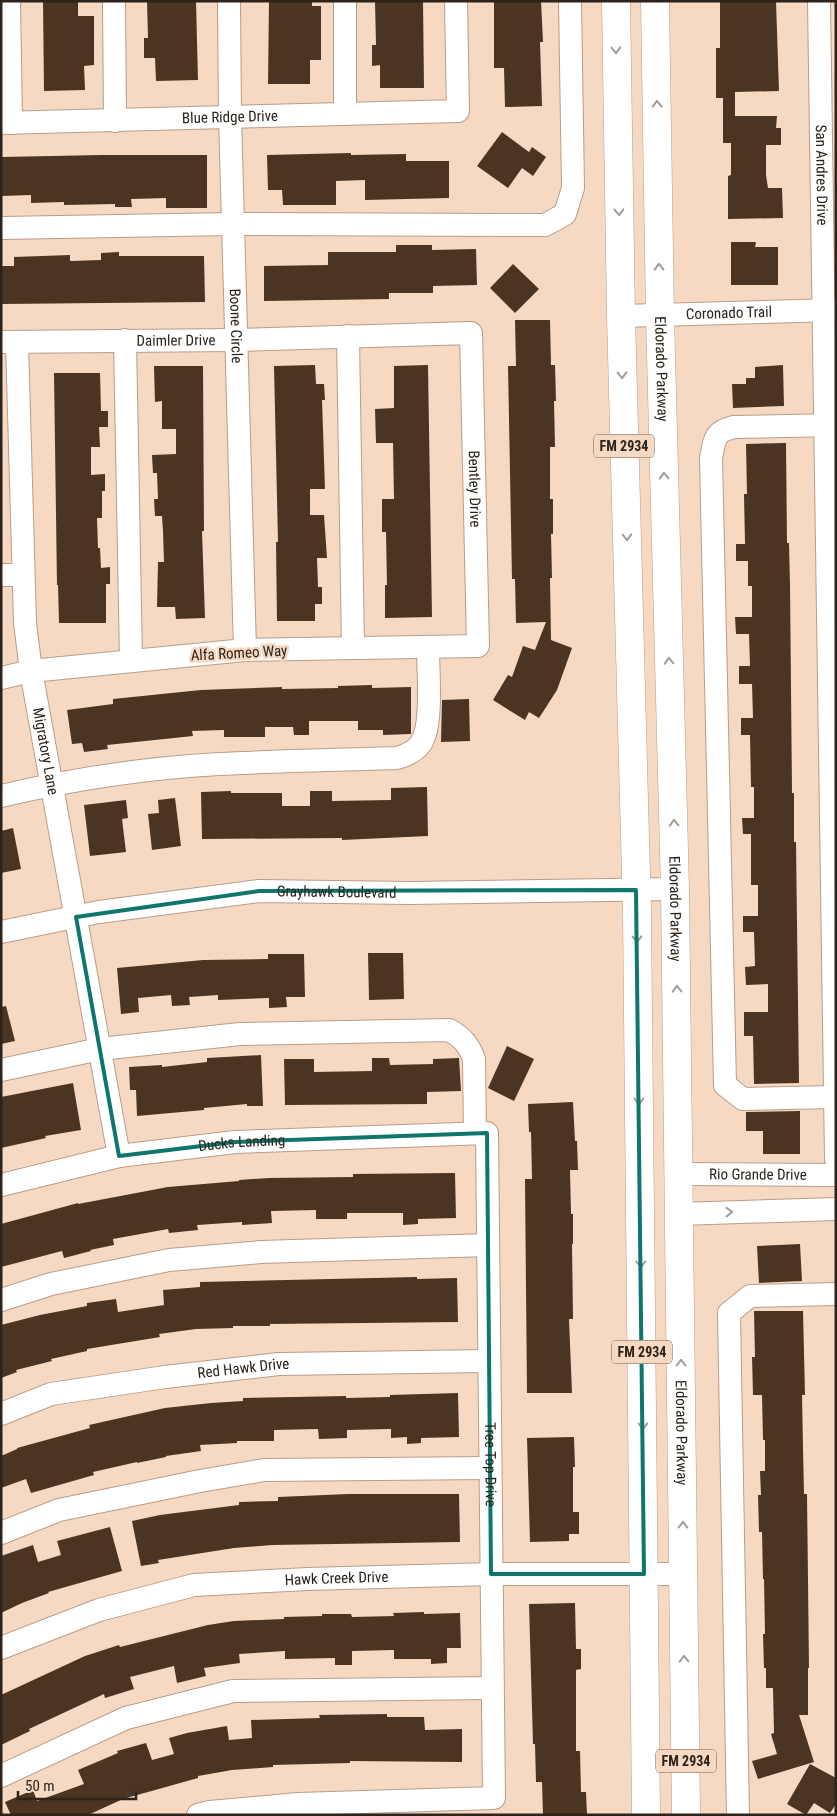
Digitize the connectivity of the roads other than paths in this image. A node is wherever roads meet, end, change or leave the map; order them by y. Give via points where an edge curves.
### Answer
1 (9, 1) edge
2 (114, 1) edge
3 (229, 1) edge
4 (345, 1) edge
5 (456, 1) edge
6 (570, 1) edge
7 (616, 1) edge
8 (655, 1) edge
9 (819, 1) edge
10 (828, 71) edge
11 (345, 114) junction
12 (230, 117) junction
13 (115, 120) junction
14 (6, 123) edge
15 (829, 190) edge
16 (233, 224) junction
17 (1, 228) edge
18 (830, 310) edge
19 (621, 316) junction
20 (660, 316) junction
21 (470, 333) joint
22 (348, 336) junction
23 (125, 340) junction
24 (236, 340) junction
25 (9, 342) edge
26 (831, 425) edge
27 (831, 532) edge
28 (12, 575) edge
29 (832, 617) edge
30 (478, 646) joint
31 (428, 647) junction
32 (353, 648) junction
33 (245, 650) junction
34 (131, 661) junction
35 (31, 670) junction
36 (1, 678) edge
37 (52, 784) junction
38 (1, 796) edge
39 (675, 889) junction
40 (636, 890) junction
41 (76, 917) junction
42 (1, 932) edge
43 (100, 1049) junction
44 (1, 1070) edge
45 (835, 1097) edge
46 (481, 1133) junction
47 (119, 1156) junction
48 (836, 1159) edge
49 (680, 1174) junction
50 (836, 1175) edge
51 (1, 1185) edge
52 (836, 1208) edge
53 (680, 1214) junction
54 (488, 1245) junction
55 (836, 1294) edge
56 (1, 1300) edge
57 (489, 1361) junction
58 (1, 1414) edge
59 (490, 1468) junction
60 (1, 1533) edge
61 (491, 1574) junction
62 (644, 1574) junction
63 (683, 1574) junction
64 (1, 1648) edge
65 (492, 1688) junction
66 (1, 1776) edge
67 (198, 1815) edge
68 (646, 1815) edge
69 (686, 1815) edge
70 (738, 1815) edge

1 - 14 street
2 - 13 street
3 - 12 street, Boone Circle
4 - 11 street
5 - 11 street, Blue Ridge Drive via 458,111
6 - 16 street via 573,188 565,214 545,225
7 -> 19 main road, FM 2934
20 -> 8 main road, Eldorado Parkway / FM 2934
9 - 10 street, San Andres Drive
10 - 15 street, San Andres Drive
11 - 12 street, Blue Ridge Drive
12 - 13 street, Blue Ridge Drive
12 - 16 street, Boone Circle
13 - 14 street, Blue Ridge Drive
15 - 18 street, San Andres Drive
16 - 17 street
16 - 24 street, Boone Circle
18 - 20 street, Coronado Trail
18 - 26 street, San Andres Drive
19 - 20 street, Coronado Trail
19 -> 40 main road, FM 2934
39 -> 20 main road, Eldorado Parkway / FM 2934
21 - 22 street, Daimler Drive
21 - 30 street, Bentley Drive
22 - 24 street, Daimler Drive
22 - 32 street
23 - 24 street, Daimler Drive
23 - 25 street, Daimler Drive
23 - 34 street
24 - 33 street, Boone Circle
25 - 28 street, Migratory Lane
26 - 27 street, San Andres Drive
26 - 45 street via 734,426 722,430 716,437 711,458 725,1084 743,1099
27 - 29 street, San Andres Drive
28 - 35 street, Migratory Lane via 25,623
29 - 45 street, San Andres Drive
30 - 31 street, Alfa Romeo Way
31 - 32 street, Alfa Romeo Way
31 - 37 street via 428,720 424,738 408,755 218,764
32 - 33 street, Alfa Romeo Way
33 - 34 street, Alfa Romeo Way
34 - 35 street, Alfa Romeo Way
35 - 36 street, Alfa Romeo Way
35 - 37 street, Migratory Lane
37 - 38 street
37 - 41 street, Migratory Lane
39 - 40 street, Grayhawk Boulevard
49 -> 39 main road, Eldorado Parkway / FM 2934
40 - 41 street, Grayhawk Boulevard via 259,891
40 -> 62 main road, FM 2934
41 - 42 street, Grayhawk Boulevard
41 - 43 street, Migratory Lane
43 - 44 street, Tree Top Drive
43 - 46 street, Tree Top Drive via 240,1034 449,1030 460,1036 474,1059
43 - 47 street, Migratory Lane
45 - 48 street, San Andres Drive
46 - 47 street, Ducks Landing via 235,1142
46 - 54 street, Tree Top Drive
47 - 51 street, Ducks Landing
49 - 50 street, Rio Grande Drive
49 - 53 main road, Eldorado Parkway / FM 2934
53 -> 52 street
63 -> 53 main road, Eldorado Parkway / FM 2934
54 - 56 street via 260,1252 169,1260 51,1284
54 - 57 street, Tree Top Drive
55 - 70 street via 750,1296 729,1313
57 - 58 street, Red Hawk Drive via 279,1364 51,1394
57 - 59 street, Tree Top Drive
59 - 60 street via 264,1470 58,1510
59 - 61 street, Tree Top Drive
61 - 62 street, Hawk Creek Drive
61 - 64 street, Hawk Creek Drive via 194,1585 99,1610
61 - 65 street, Tree Top Drive
62 - 63 street, Hawk Creek Drive
62 - 68 main road, FM 2934
69 -> 63 main road, Eldorado Parkway / FM 2934
65 - 66 street via 233,1691 126,1718
65 - 67 street, Tree Top Drive via 494,1798 298,1804

